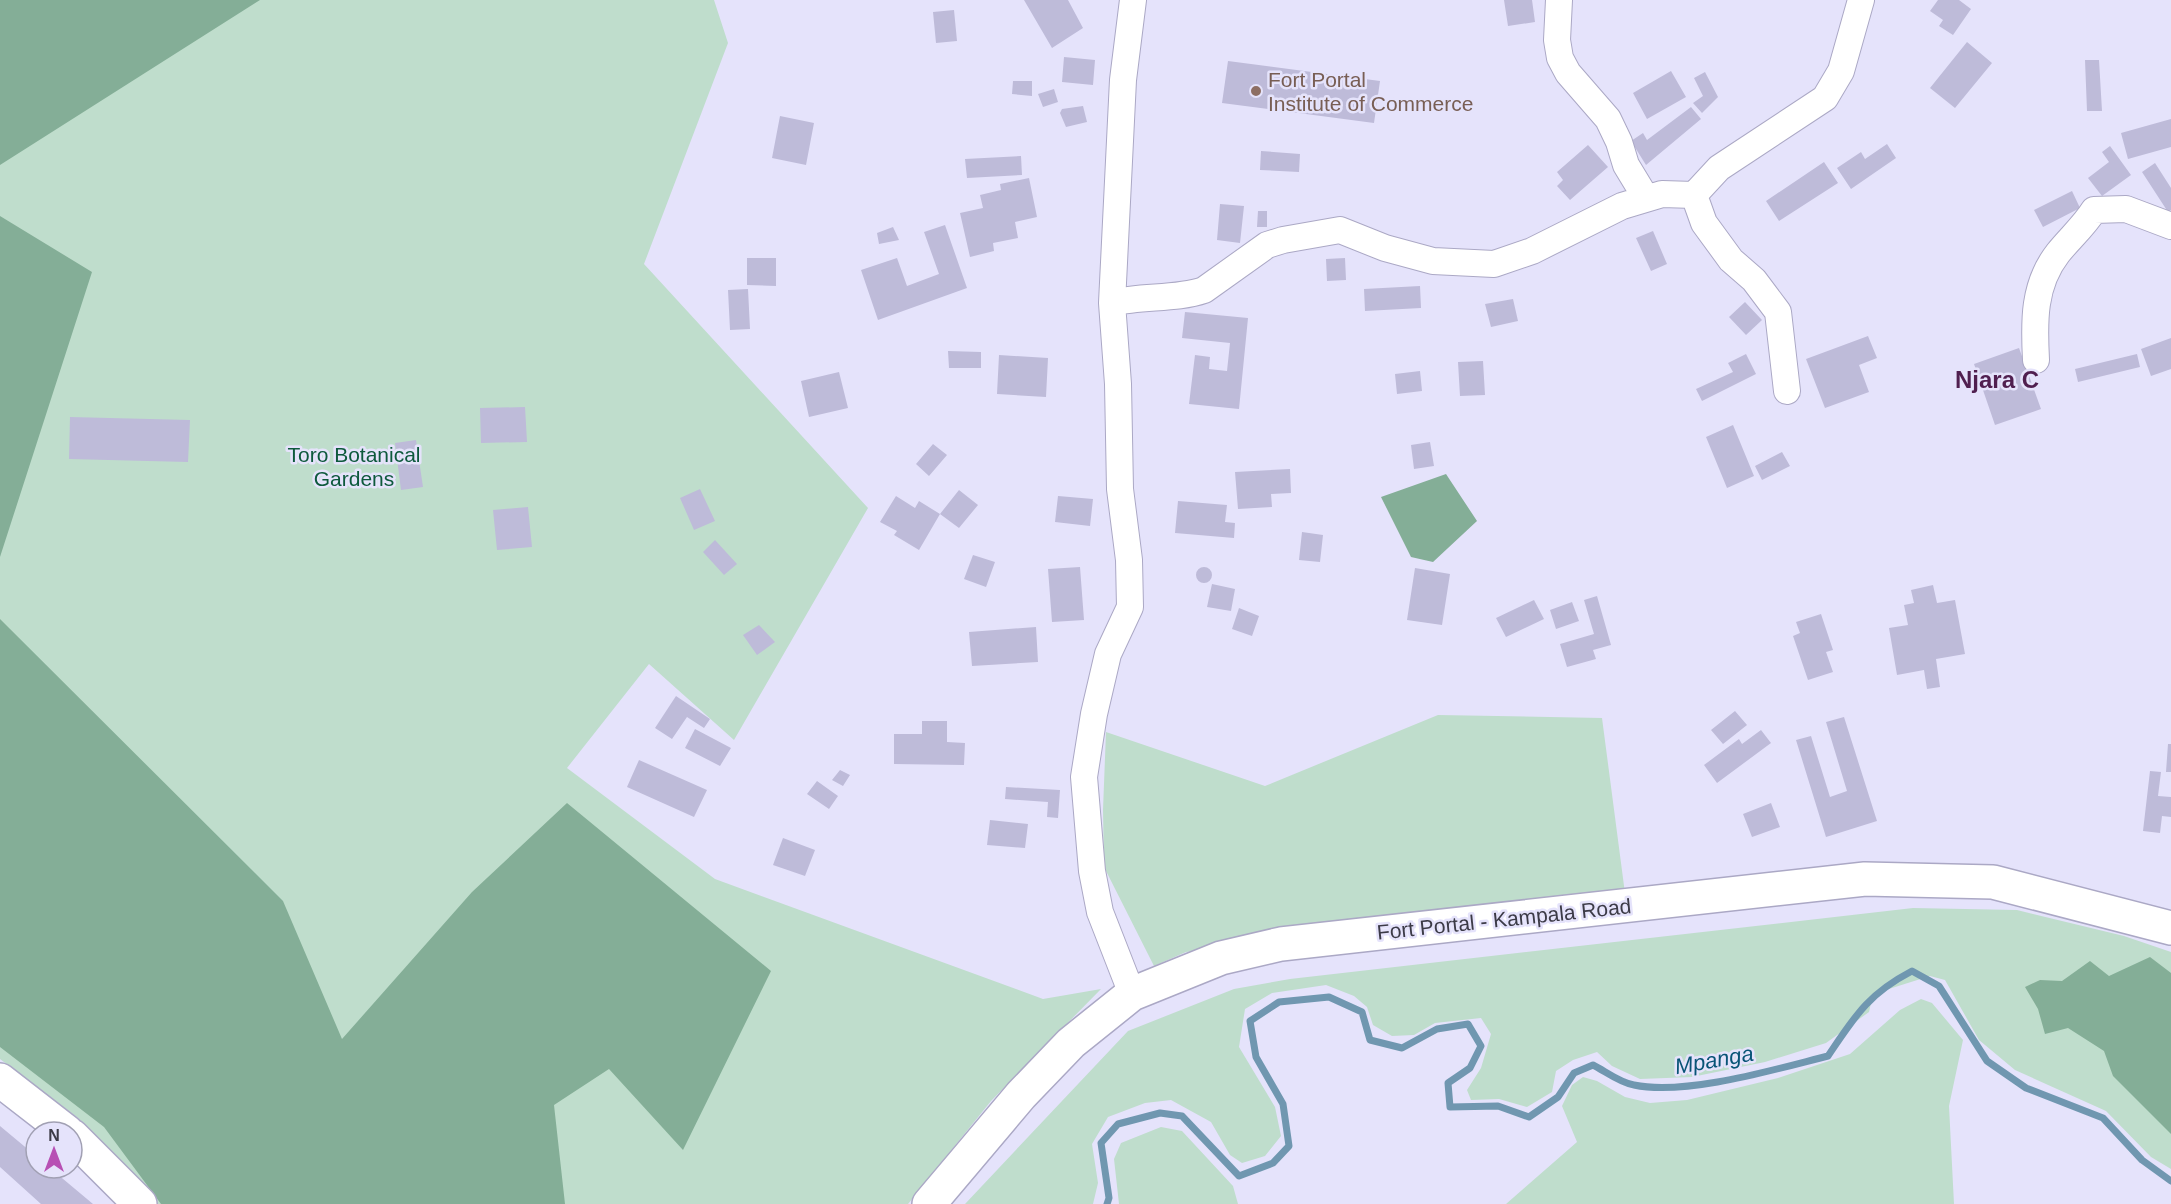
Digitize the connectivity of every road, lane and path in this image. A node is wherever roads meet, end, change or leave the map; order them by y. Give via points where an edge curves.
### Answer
1 (1133, 0) edge
2 (1559, 0) edge
3 (1861, 0) edge
4 (1694, 195) junction
5 (1646, 198) junction
6 (2171, 226) edge
7 (1112, 303) junction
8 (2036, 360) dead end
9 (1787, 391) dead end
10 (2171, 928) edge
11 (1132, 994) junction
12 (0, 1080) edge
13 (52, 1120) edge
14 (84, 1148) edge
15 (140, 1204) edge
16 (929, 1204) edge

1 - 7 street via 1123,80
2 - 5 street via 1560,58 1608,119 1626,165
3 - 4 street via 1841,71 1825,98 1719,168
4 - 5 street
4 - 9 street via 1704,223 1778,312
5 - 7 street via 1532,251 1494,264 1433,261 1340,230 1274,241 1204,290 1192,294
6 - 8 street via 2126,209 2094,210 2056,255 2040,289 2034,317
7 - 11 street via 1120,489 1130,607 1108,654 1084,777 1092,871 1101,912
10 - 11 main road, Fort Portal - Kampala Road via 1993,882 1865,879 1281,944 1221,958
11 - 16 main road, Fort Portal - Kampala Road via 1071,1043 1021,1095
12 - 13 main road
14 - 15 main road

